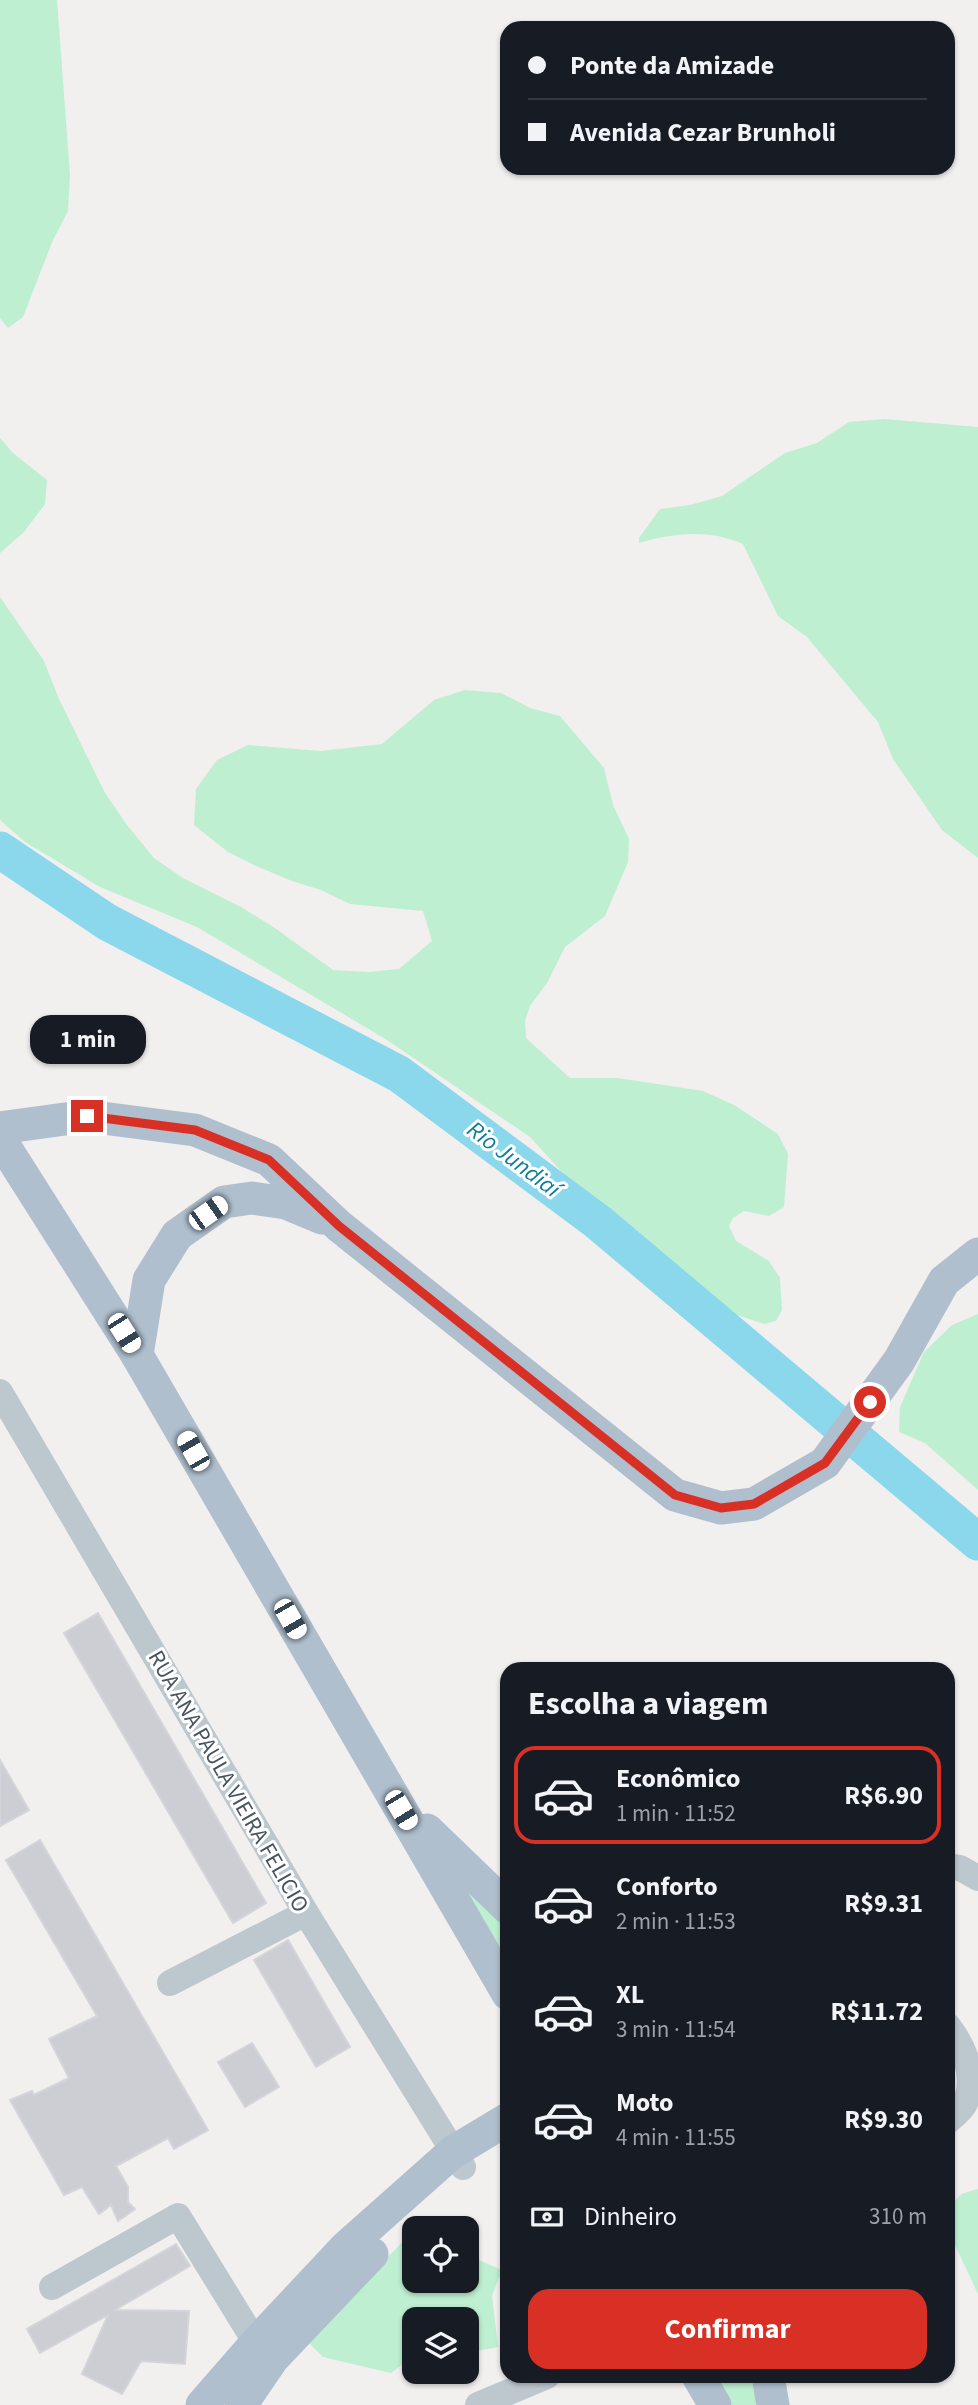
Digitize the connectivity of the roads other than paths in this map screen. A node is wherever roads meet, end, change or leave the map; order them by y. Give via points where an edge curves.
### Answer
1 (0, 1128) edge
2 (0, 1139) edge
3 (339, 1226) junction
4 (978, 1254) edge
5 (137, 1355) junction
6 (0, 1392) edge
7 (388, 1787) junction
8 (955, 1867) edge
9 (978, 1878) edge
10 (500, 1900) edge
11 (306, 1913) junction
12 (500, 1980) edge
13 (170, 1983) dead end
14 (955, 2035) edge
15 (955, 2115) edge
16 (500, 2126) edge
17 (500, 2145) edge
18 (458, 2160) junction
19 (52, 2287) dead end
20 (256, 2343) junction
21 (530, 2383) edge
22 (702, 2383) edge
23 (769, 2383) edge
24 (202, 2405) edge
25 (241, 2405) edge
26 (478, 2405) edge
27 (715, 2405) edge
28 (773, 2405) edge

1 - 3 main road via 87,1116 195,1130 269,1160
2 - 5 main road
3 - 4 main road via 675,1495 721,1508 754,1504 825,1463 899,1362 944,1280
3 - 5 main road via 286,1203 252,1198 224,1202 177,1235 149,1280
5 - 7 main road
6 - 11 street, RUA ANA PAULA VIEIRA FELICIO
7 - 10 main road
7 - 12 main road
8 - 9 street
11 - 13 street
11 - 18 street, RUA ANA PAULA VIEIRA FELICIO
14 - 15 street via 964,2046 973,2076 966,2103
16 - 18 main road
17 - 18 main road
18 - 20 main road via 346,2247
18 - 25 main road via 282,2349
19 - 20 street via 178,2216
20 - 24 main road
21 - 26 street
22 - 27 main road
23 - 28 main road

